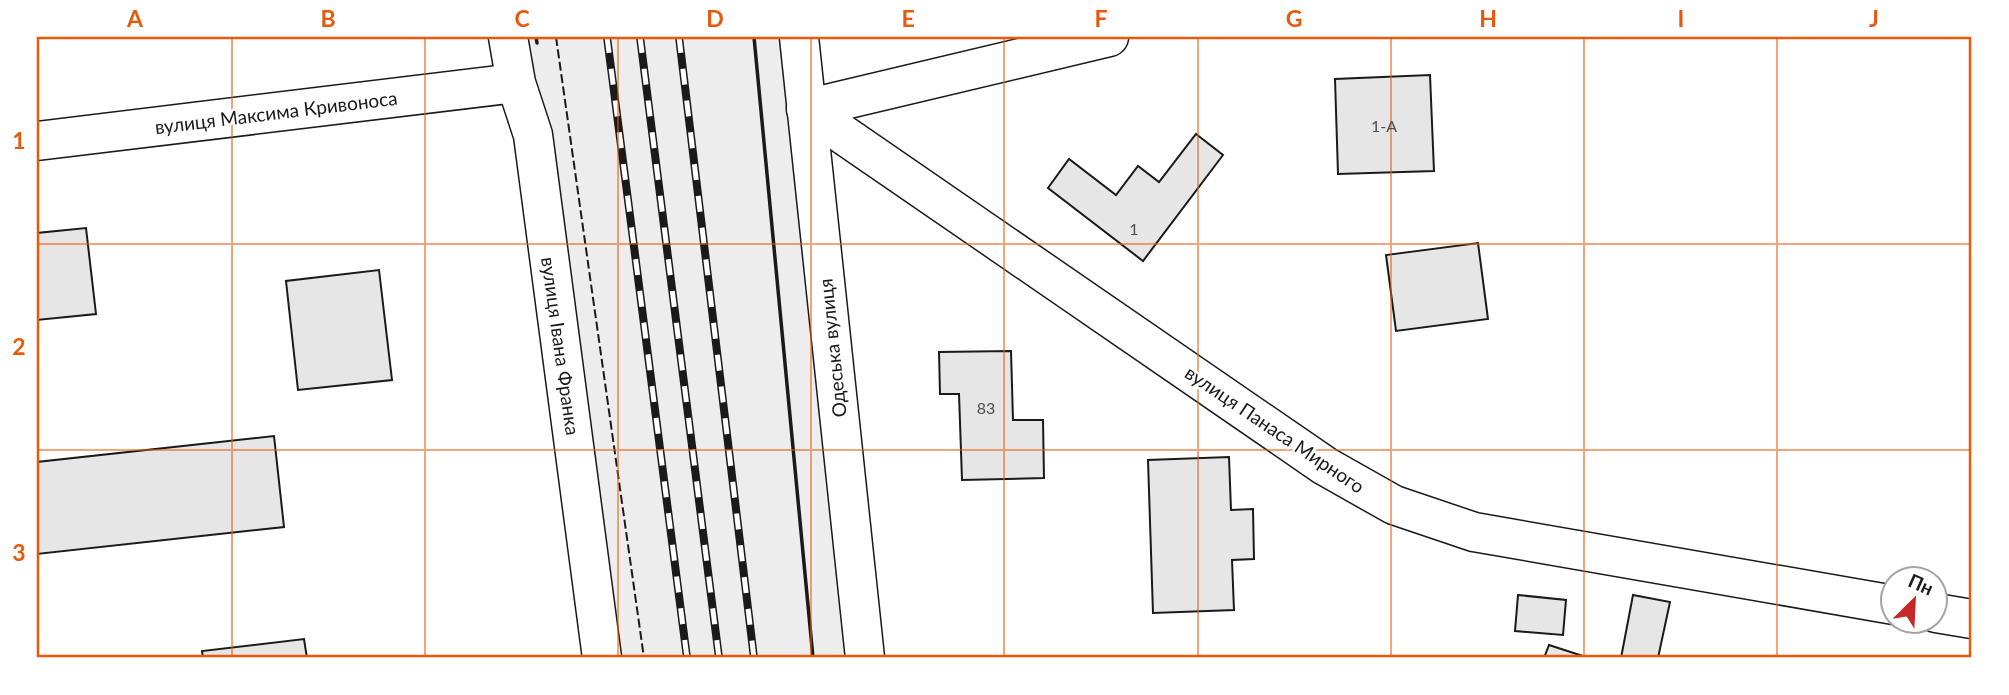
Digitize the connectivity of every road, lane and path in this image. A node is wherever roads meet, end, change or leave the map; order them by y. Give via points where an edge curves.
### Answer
1 (508, 37) edge
2 (799, 37) edge
3 (1109, 37) edge
4 (516, 83) junction
5 (806, 109) junction
6 (37, 141) edge
7 (1880, 603) edge
8 (1950, 615) edge
9 (1972, 619) edge
10 (602, 658) edge
11 (865, 658) edge

1 - 4 street, вулиця Івана Франка
2 - 5 street, Одеська вулиця
3 - 5 street
4 - 6 street, вулиця Максима Кривоноса
4 - 10 street, вулиця Івана Франка via 533,135
5 - 7 street, вулиця Панаса Мирного via 1325,466 1394,505 1474,531
5 - 11 street, Одеська вулиця
8 - 9 street

